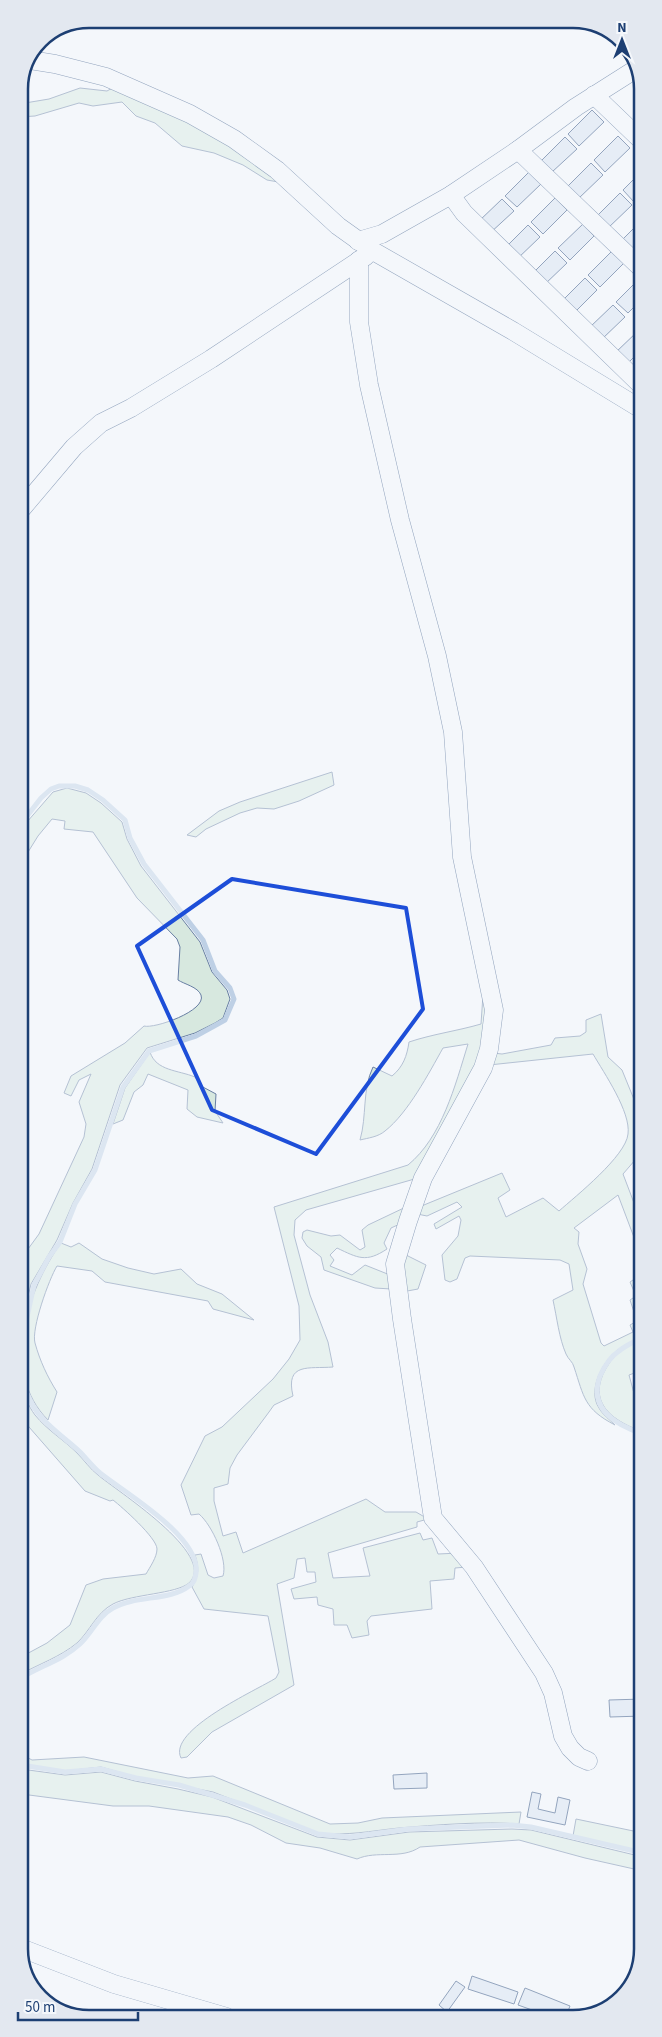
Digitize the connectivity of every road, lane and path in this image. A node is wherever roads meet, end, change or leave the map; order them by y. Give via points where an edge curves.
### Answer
1 (34, 61) edge
2 (632, 71) edge
3 (594, 95) junction
4 (634, 133) edge
5 (518, 150) junction
6 (451, 195) junction
7 (358, 241) junction
8 (366, 255) junction
9 (634, 261) edge
10 (634, 378) edge
11 (634, 405) edge
12 (28, 501) edge
13 (588, 1761) dead end
14 (28, 1951) edge
15 (198, 2009) edge

1 - 7 street via 106,77 190,114 257,155
2 - 3 street
3 - 4 street
3 - 5 street
5 - 6 street
5 - 9 street
6 - 7 street via 382,234
6 - 10 street via 464,212
7 - 8 street
8 - 11 street via 513,330
8 - 12 street via 203,364 132,408 101,423 74,447
8 - 13 street via 359,322 365,362 389,476 443,685 456,757 462,857 494,1010 483,1068 423,1178 395,1264 412,1386 433,1518 474,1567 544,1673 553,1693 563,1736 570,1748
14 - 15 street via 114,1984

